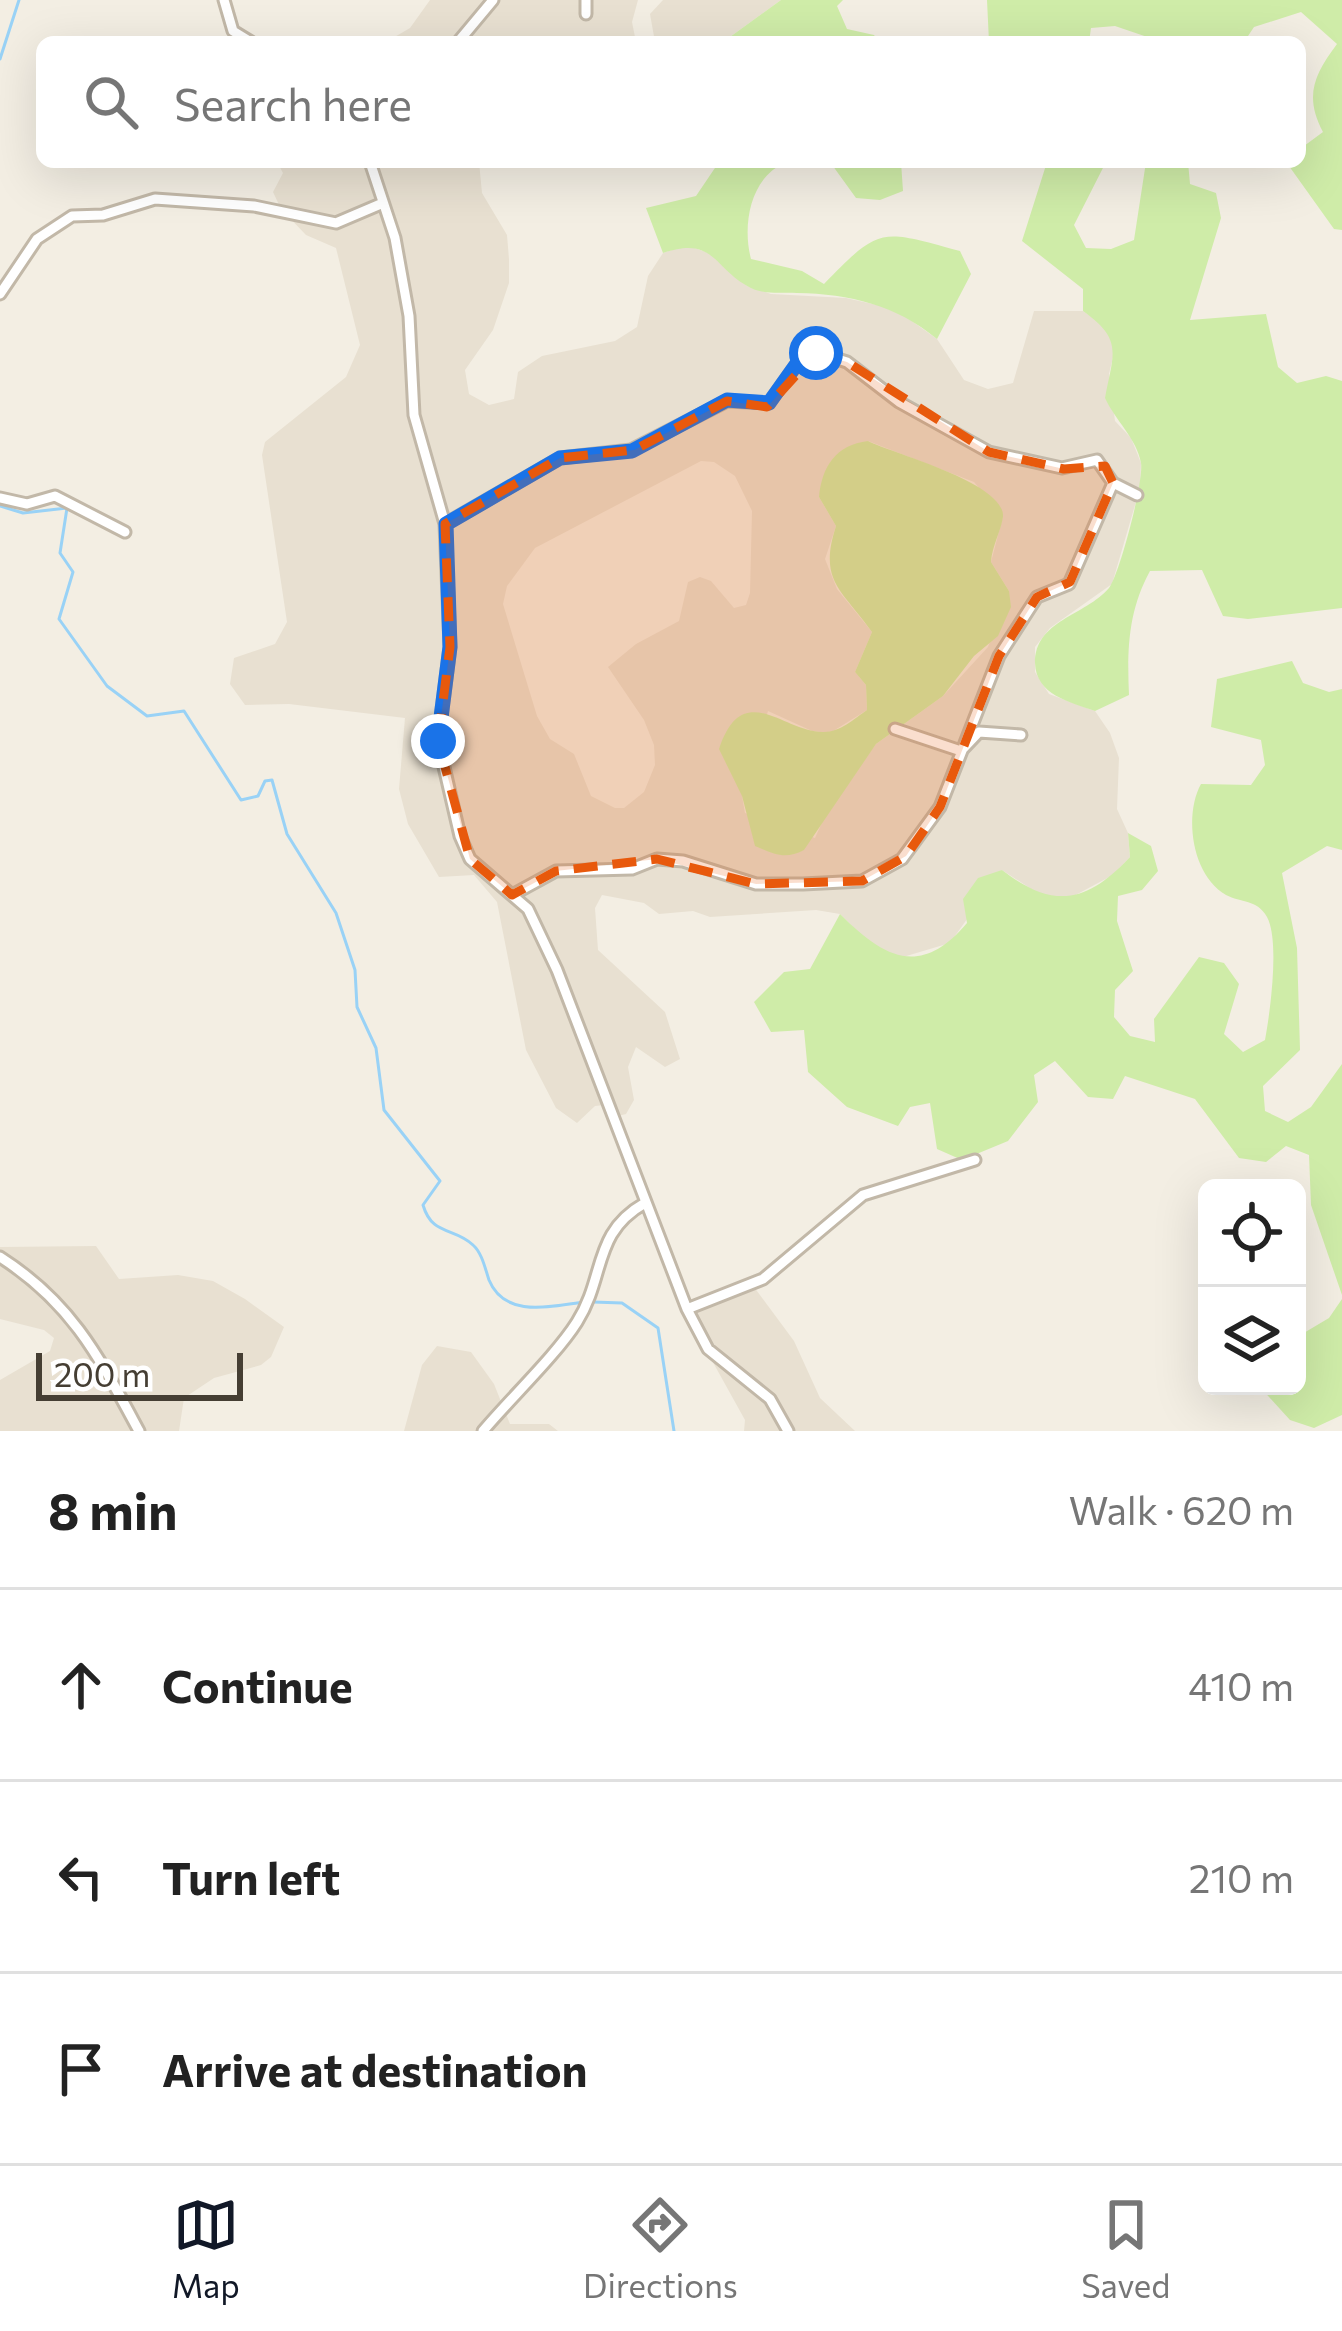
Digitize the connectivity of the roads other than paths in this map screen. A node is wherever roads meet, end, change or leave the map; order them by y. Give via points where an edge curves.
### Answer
1 (224, 0) edge
2 (493, 0) edge
3 (586, 0) edge
4 (586, 14) dead end
5 (241, 36) edge
6 (463, 36) edge
7 (372, 168) edge
8 (383, 203) junction
9 (0, 294) edge
10 (1113, 483) junction
11 (1138, 495) dead end
12 (0, 498) edge
13 (446, 524) junction
14 (125, 532) dead end
15 (895, 729) dead end
16 (1021, 734) dead end
17 (961, 751) junction
18 (512, 895) junction
19 (975, 1160) dead end
20 (645, 1203) junction
21 (0, 1257) edge
22 (687, 1309) junction
23 (139, 1431) edge
24 (483, 1431) edge
25 (788, 1431) edge

1 - 5 street
2 - 6 street
3 - 4 street
7 - 8 street
8 - 9 street via 336,224 254,206 154,199 72,217 37,239
8 - 13 street via 409,316 414,416
10 - 11 street
10 - 13 street via 1097,460 1062,468 989,452 847,362 814,353 801,358 769,403 727,400 632,451 560,458
10 - 17 street via 1070,582 1037,597 999,656
12 - 14 street via 27,504 55,496
13 - 18 street via 450,647 438,741 470,859
15 - 17 street
16 - 17 street via 979,732
17 - 18 street via 940,807 906,856 862,881 756,884 657,859 632,869 556,872
18 - 20 street via 528,909 557,970
19 - 22 street via 863,1195 763,1280
20 - 22 street
20 - 24 street via 609,1233 574,1328
21 - 23 street via 75,1318
22 - 25 street via 708,1349 770,1399

